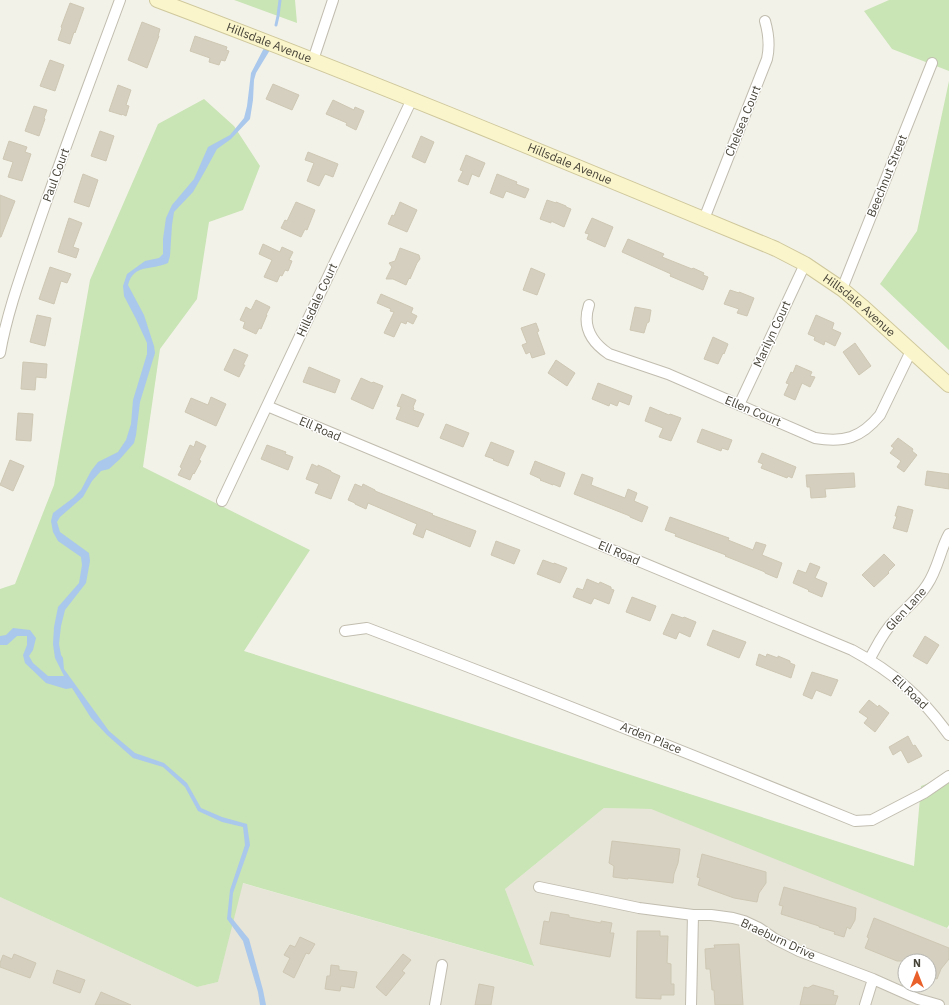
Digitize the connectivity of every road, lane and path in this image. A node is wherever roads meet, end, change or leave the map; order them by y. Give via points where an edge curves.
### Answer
1 (120, 0) edge
2 (157, 0) edge
3 (333, 0) edge
4 (765, 22) dead end
5 (313, 60) junction
6 (932, 62) dead end
7 (412, 99) junction
8 (704, 219) junction
9 (805, 264) junction
10 (842, 288) junction
11 (589, 305) dead end
12 (911, 351) junction
13 (0, 353) edge
14 (949, 385) edge
15 (739, 405) junction
16 (266, 406) junction
17 (222, 501) dead end
18 (949, 534) edge
19 (345, 631) dead end
20 (869, 660) junction
21 (949, 735) edge
22 (949, 776) edge
23 (539, 887) dead end
24 (693, 915) junction
25 (442, 965) dead end
26 (873, 979) junction
27 (435, 1005) edge
28 (691, 1005) edge
29 (865, 1005) edge
30 (939, 1005) edge

1 - 13 street, Paul Court via 43,211 11,307
2 - 5 street, Hillsdale Avenue
3 - 5 street
4 - 8 street, Chelsea Court via 769,33 767,59
5 - 7 street, Hillsdale Avenue
6 - 10 street, Beechnut Street
7 - 8 street, Hillsdale Avenue
7 - 16 street, Hillsdale Court
8 - 9 street, Hillsdale Avenue
9 - 10 street, Hillsdale Avenue
9 - 15 street, Marilyn Court
10 - 12 street, Hillsdale Avenue
11 - 15 street, Ellen Court via 588,329 593,340 609,354 668,374
12 - 14 street, Hillsdale Avenue
12 - 15 street, Ellen Court via 880,415 873,424 853,437 829,441 815,438
16 - 17 street, Hillsdale Court
16 - 20 street, Ell Road via 852,650
18 - 20 street, Glen Lane via 928,584 883,634
19 - 22 street, Arden Place via 367,628 649,737 855,821 872,820 924,793
20 - 21 street, Ell Road via 908,687
23 - 24 street, Braeburn Drive via 639,908
24 - 26 street, Braeburn Drive via 744,921 800,951
24 - 28 street
25 - 27 street
26 - 29 street
26 - 30 street, Braeburn Drive

